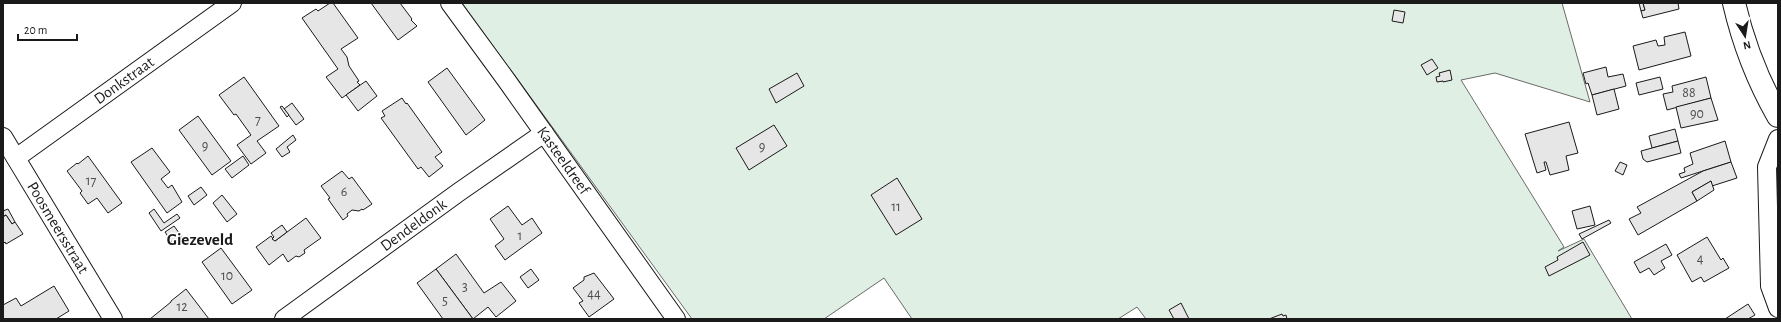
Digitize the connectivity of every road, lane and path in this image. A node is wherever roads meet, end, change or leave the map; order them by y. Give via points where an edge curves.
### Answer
1 (232, 3) edge
2 (450, 3) edge
3 (1734, 3) edge
4 (1778, 116) edge
5 (544, 133) junction
6 (3, 137) edge
7 (1778, 139) edge
8 (16, 158) junction
9 (1778, 308) edge
10 (113, 319) edge
11 (284, 319) edge
12 (676, 319) edge

1 - 8 street, Donkstraat
2 - 5 street, Kasteeldreef
3 - 4 street via 1757,72
5 - 11 street, Dendeldonk
5 - 12 street, Kasteeldreef
6 - 8 street, Poosmeersstraat
7 - 9 street via 1767,167 1770,286
8 - 10 street, Poosmeersstraat

